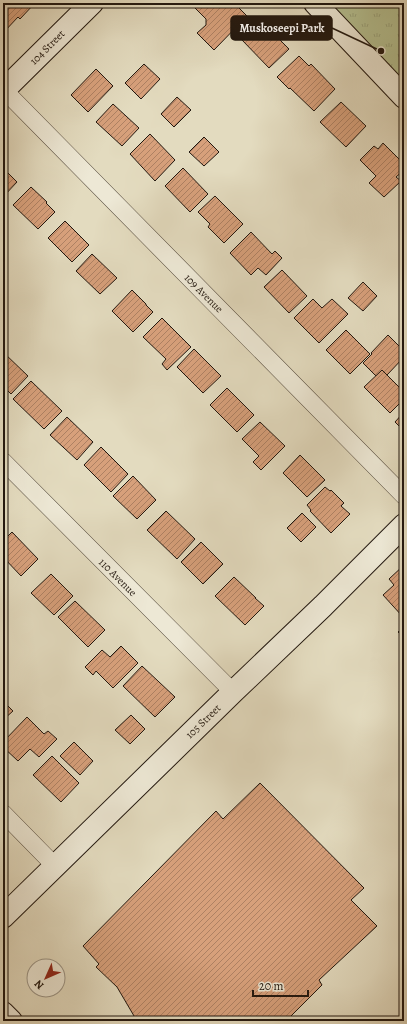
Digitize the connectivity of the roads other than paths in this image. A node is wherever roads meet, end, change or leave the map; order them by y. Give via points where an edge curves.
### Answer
1 (92, 3) edge
2 (315, 3) edge
3 (3, 91) edge
4 (404, 97) edge
5 (3, 461) edge
6 (404, 496) edge
7 (404, 525) edge
8 (233, 692) junction
9 (3, 813) edge
10 (55, 866) junction
11 (3, 917) edge
12 (3, 1013) edge
13 (10, 1021) edge

1 - 3 street, 104 Street
2 - 4 street
3 - 6 street, 109 Avenue
5 - 8 street, 110 Avenue
7 - 8 street, 105 Street
8 - 10 street, 105 Street
9 - 10 street
10 - 11 street, 105 Street
12 - 13 street

